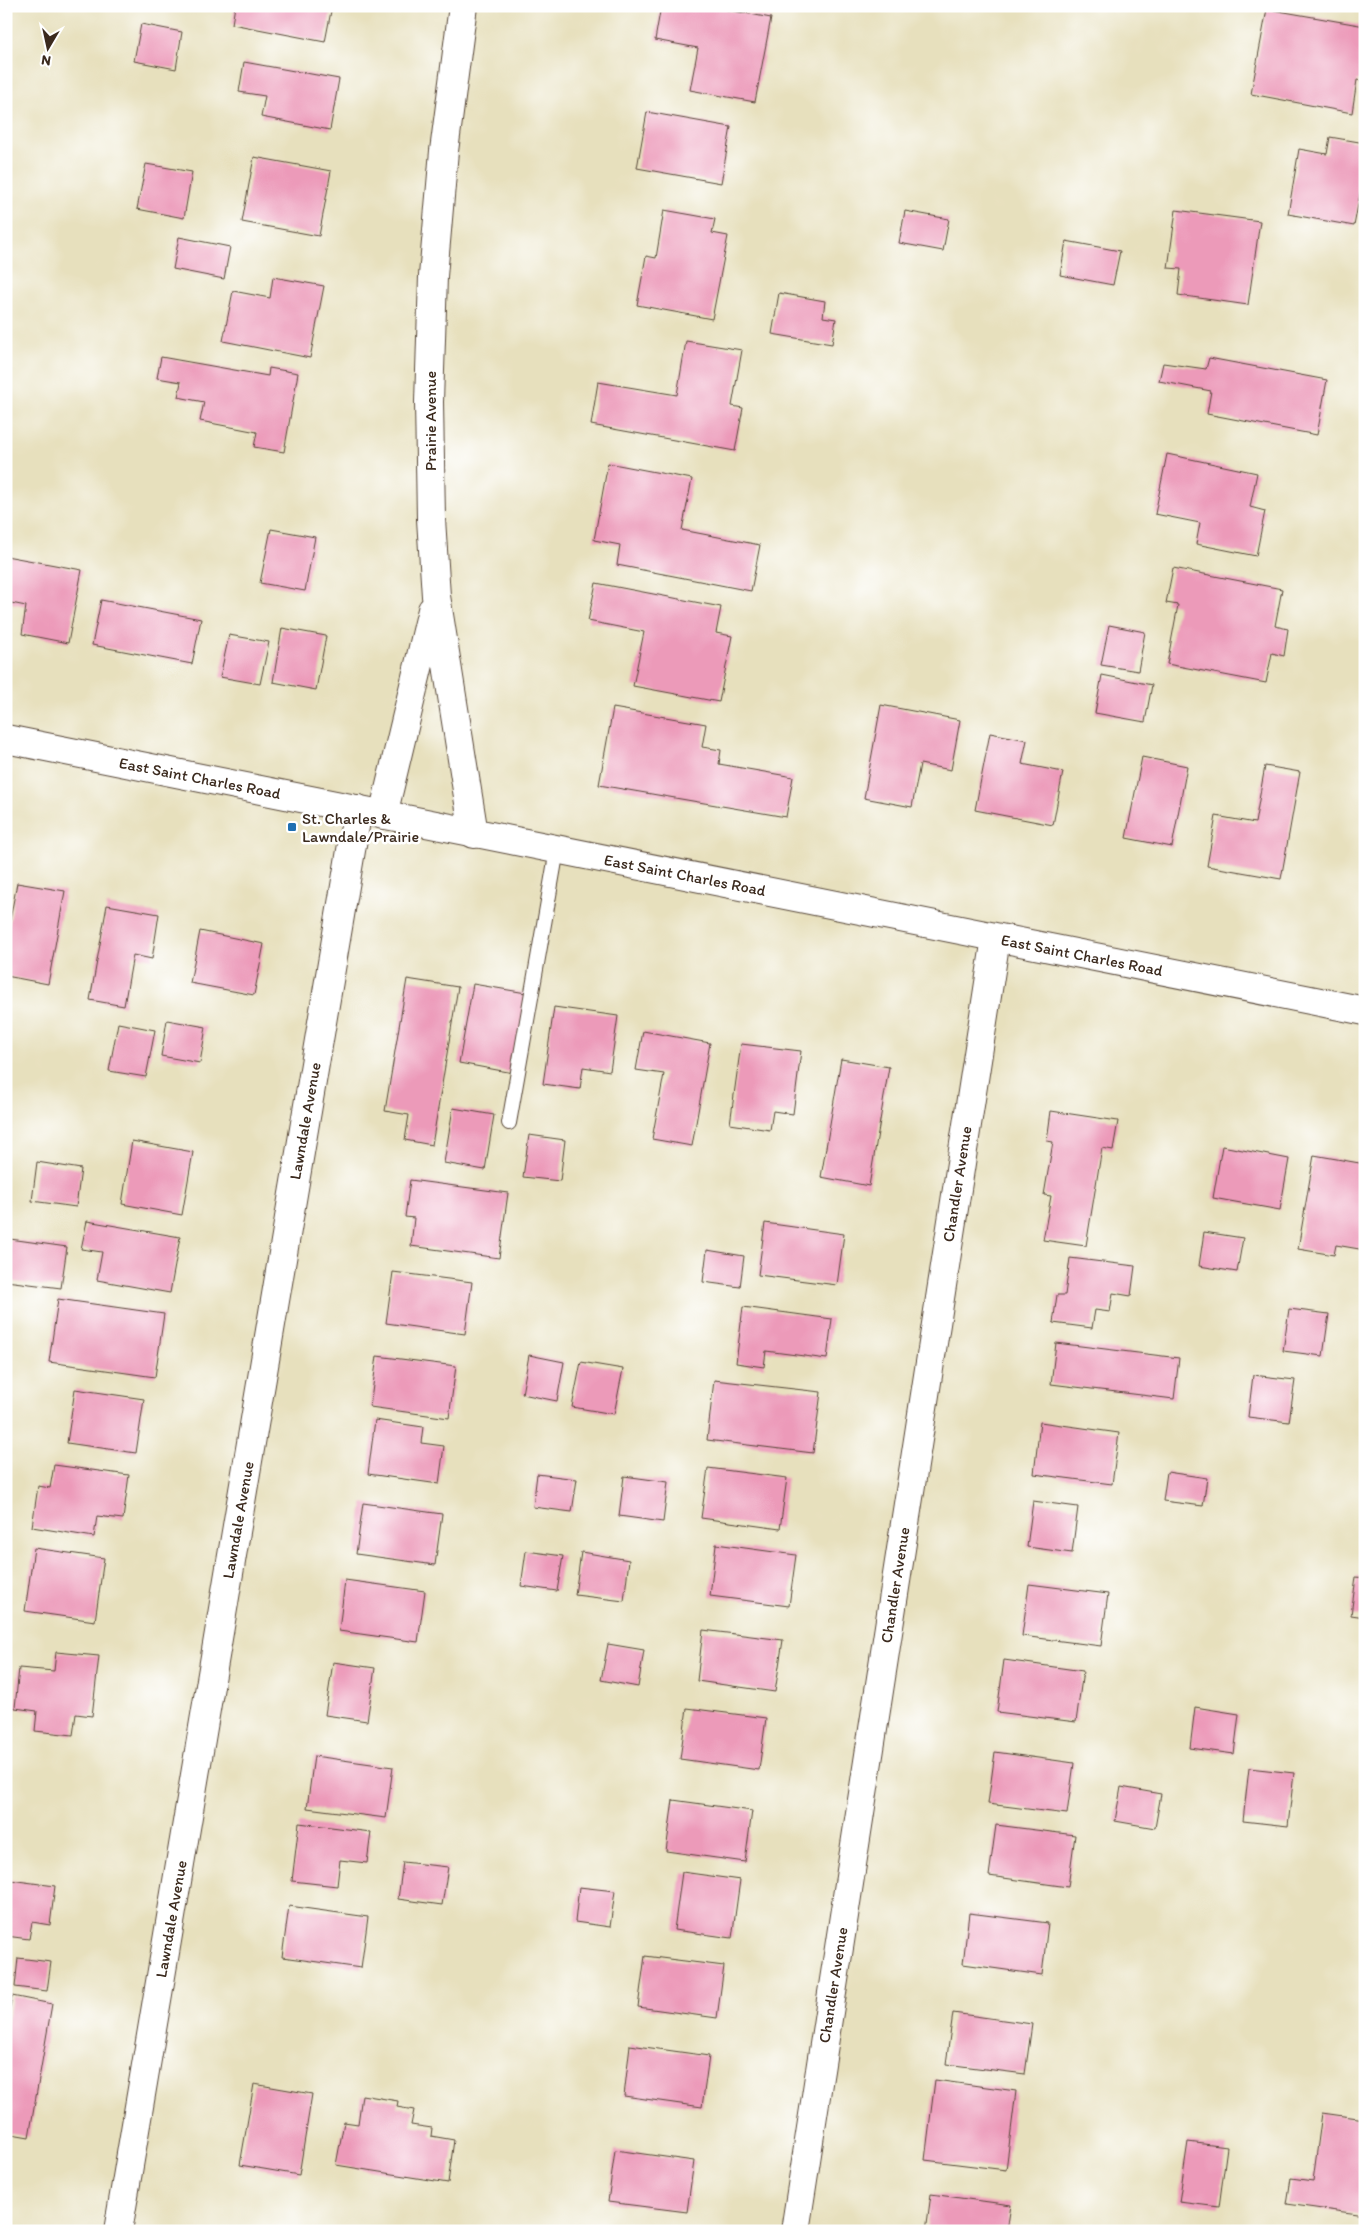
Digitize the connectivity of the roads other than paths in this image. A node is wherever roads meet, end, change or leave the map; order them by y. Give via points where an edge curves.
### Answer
1 (463, 6) edge
2 (436, 596) junction
3 (6, 739) edge
4 (371, 812) junction
5 (474, 834) junction
6 (558, 850) junction
7 (996, 938) junction
8 (1365, 1011) edge
9 (509, 1122) dead end
10 (118, 2231) edge
11 (795, 2231) edge

1 - 2 street, Prairie Avenue via 444,151 433,276 429,402
2 - 4 street, Lawndale Avenue
2 - 5 street, Prairie Avenue
3 - 4 street, East Saint Charles Road
4 - 5 street, East Saint Charles Road
4 - 10 street, Lawndale Avenue
5 - 6 street, East Saint Charles Road
6 - 7 street, East Saint Charles Road
6 - 9 lane
7 - 8 street, East Saint Charles Road
7 - 11 street, Chandler Avenue

